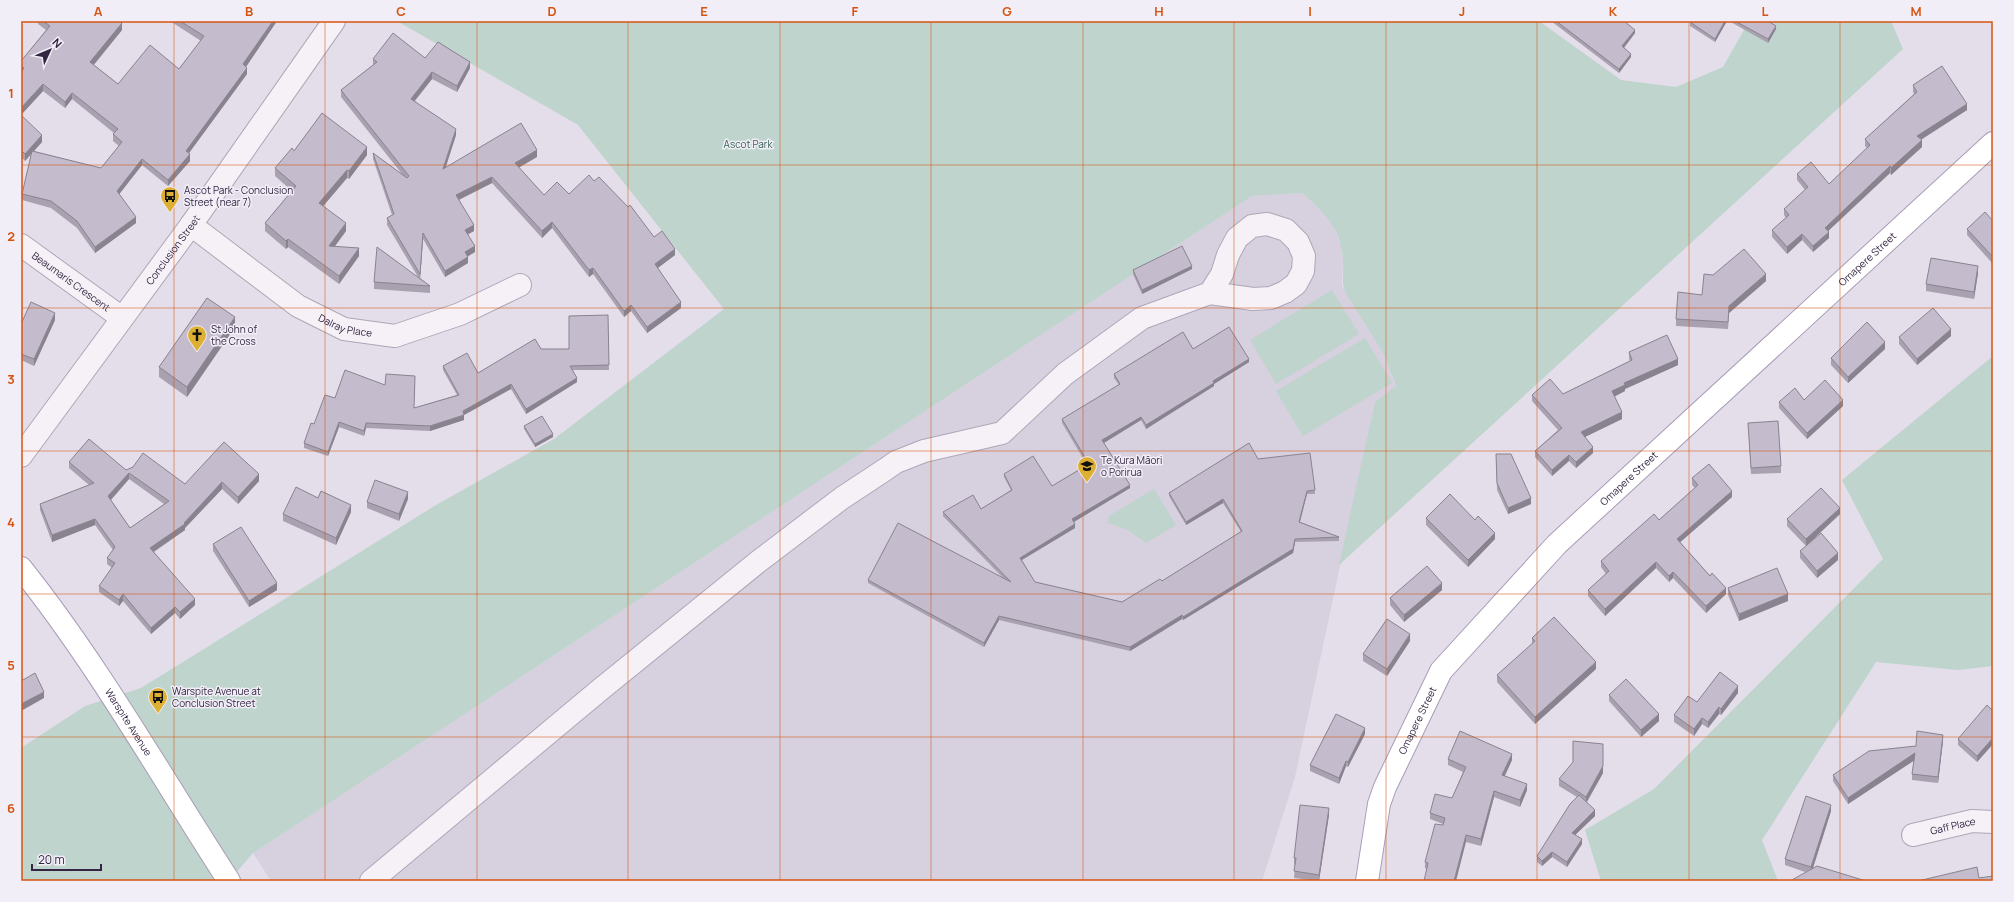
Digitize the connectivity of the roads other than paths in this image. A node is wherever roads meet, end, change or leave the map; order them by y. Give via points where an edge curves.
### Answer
1 (334, 21) edge
2 (1993, 143) edge
3 (191, 225) junction
4 (21, 245) edge
5 (520, 285) dead end
6 (1210, 293) dead end
7 (122, 318) junction
8 (21, 456) edge
9 (21, 568) edge
10 (1993, 822) edge
11 (1913, 835) dead end
12 (230, 881) edge
13 (371, 881) edge
14 (1366, 881) edge

1 - 3 street, Conclusion Street
2 - 14 main road, Omapere Street via 1557,544 1441,671 1384,787
3 - 5 street, Dalray Place via 298,306 344,330 395,336 460,314
3 - 7 street, Conclusion Street
4 - 7 street, Beaumaris Crescent
6 - 13 street via 1142,318 1065,374 1002,432 924,451 896,462 842,498 759,561 601,689
7 - 8 street, Conclusion Street
9 - 12 main road, Warspite Avenue via 54,609 89,661
10 - 11 street, Gaff Place via 1972,821

